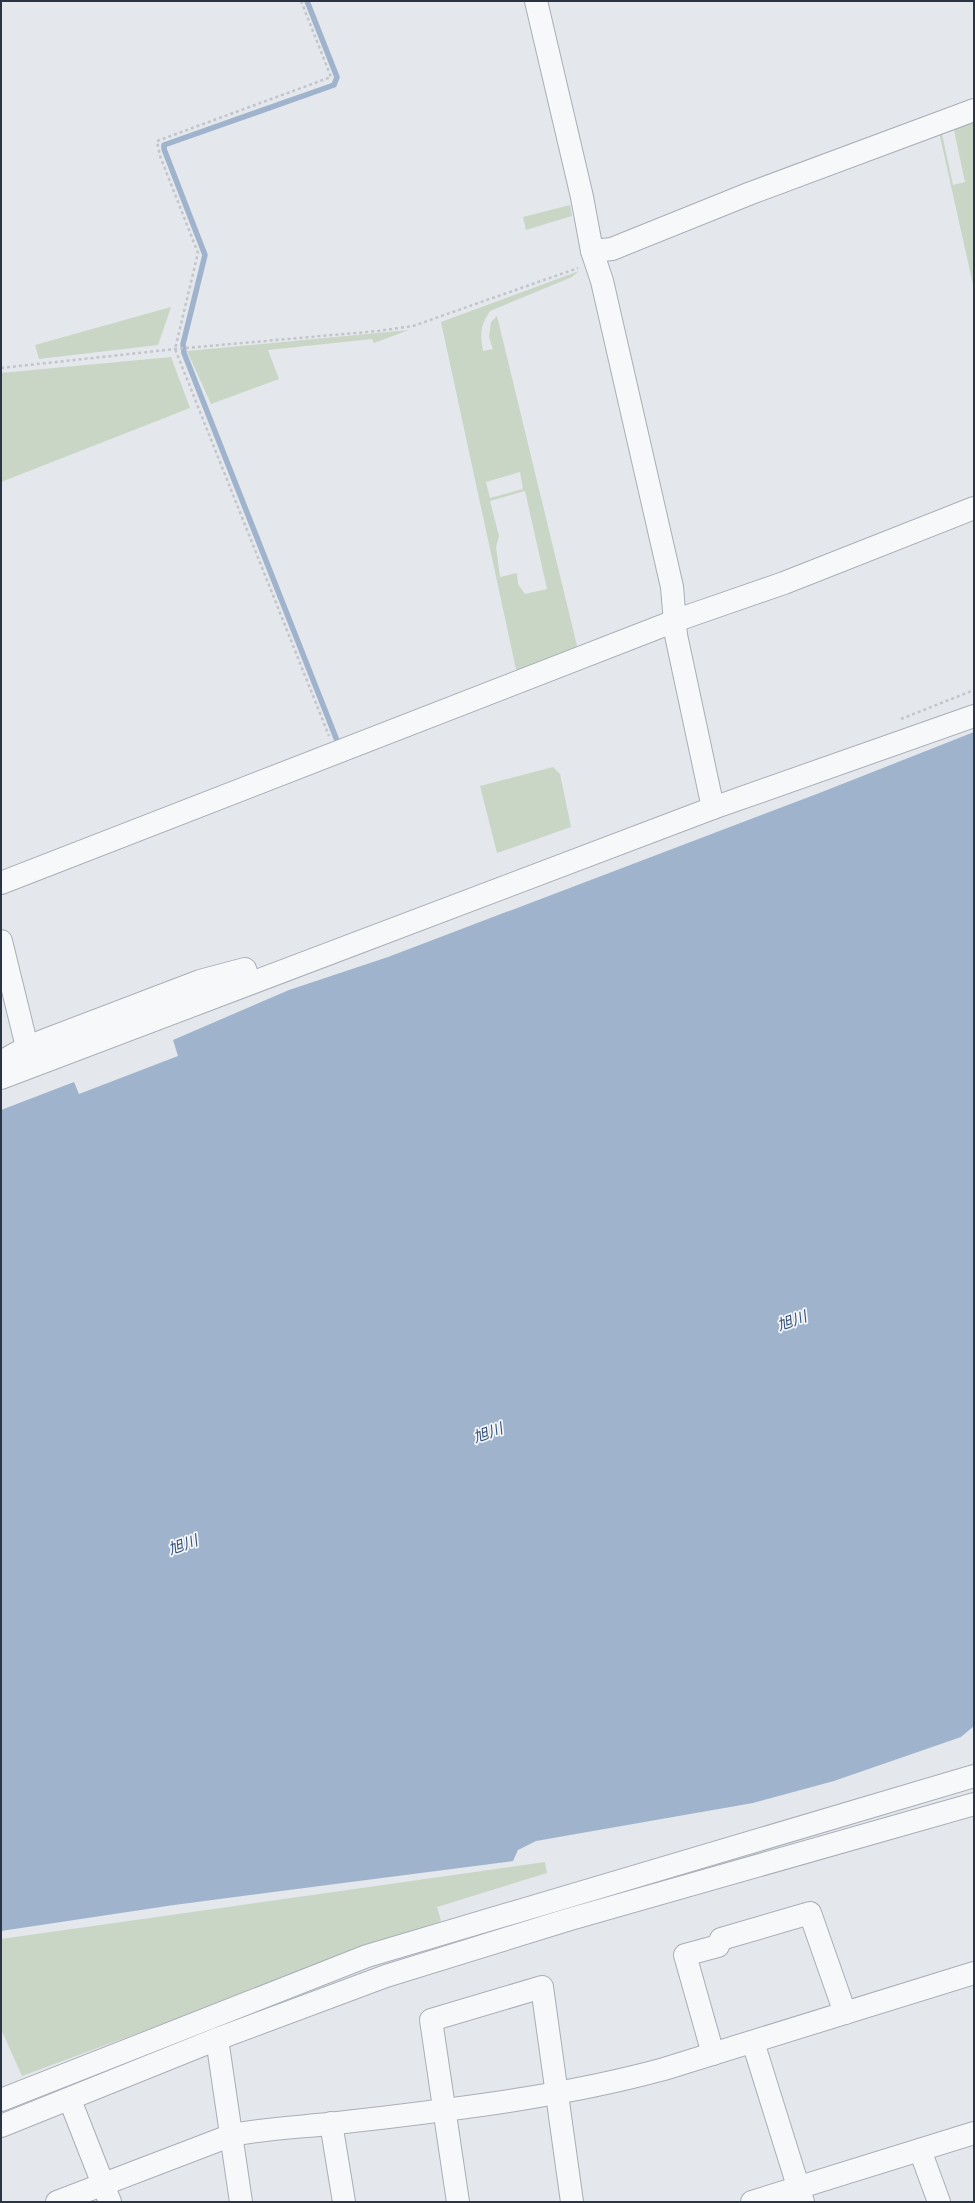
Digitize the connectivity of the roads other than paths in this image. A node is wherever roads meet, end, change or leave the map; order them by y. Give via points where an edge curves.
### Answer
1 (536, 1) edge
2 (974, 110) edge
3 (596, 253) junction
4 (974, 508) edge
5 (678, 624) junction
6 (974, 716) edge
7 (713, 808) junction
8 (1, 882) edge
9 (1, 941) edge
10 (250, 983) junction
11 (26, 1047) junction
12 (1, 1062) edge
13 (1, 1078) edge
14 (974, 1776) edge
15 (974, 1804) edge
16 (974, 1973) edge
17 (845, 2013) junction
18 (218, 2039) junction
19 (753, 2042) junction
20 (713, 2054) junction
21 (558, 2093) junction
22 (1, 2100) edge
23 (70, 2100) junction
24 (444, 2109) junction
25 (331, 2123) junction
26 (1, 2126) edge
27 (974, 2132) edge
28 (232, 2135) junction
29 (922, 2156) junction
30 (106, 2193) edge
31 (801, 2196) edge
32 (57, 2202) edge
33 (241, 2202) edge
34 (344, 2202) edge
35 (458, 2202) edge
36 (572, 2202) edge
37 (752, 2202) edge
38 (938, 2202) edge

1 - 3 street
2 - 3 street
3 - 5 street via 672,587
4 - 5 street
5 - 7 street
5 - 8 street
6 - 7 street
7 - 10 street
9 - 11 street
10 - 11 street via 245,969 208,979
10 - 13 street
11 - 12 street
14 - 22 street via 367,1956
15 - 18 street via 567,1920 386,1976
16 - 17 street
17 - 19 street
17 - 20 street via 810,1913 721,1939 718,1946 685,1956
18 - 23 street
18 - 28 street
19 - 20 street
19 - 31 street
20 - 21 street via 617,2082
21 - 24 street
21 - 24 street via 542,1987 431,2020
21 - 36 street
23 - 26 street
23 - 30 street
24 - 25 street
24 - 35 street
25 - 28 street via 261,2129
25 - 34 street
27 - 29 street
28 - 30 street
28 - 33 street
29 - 31 street
29 - 38 street
30 - 32 street
31 - 37 street

